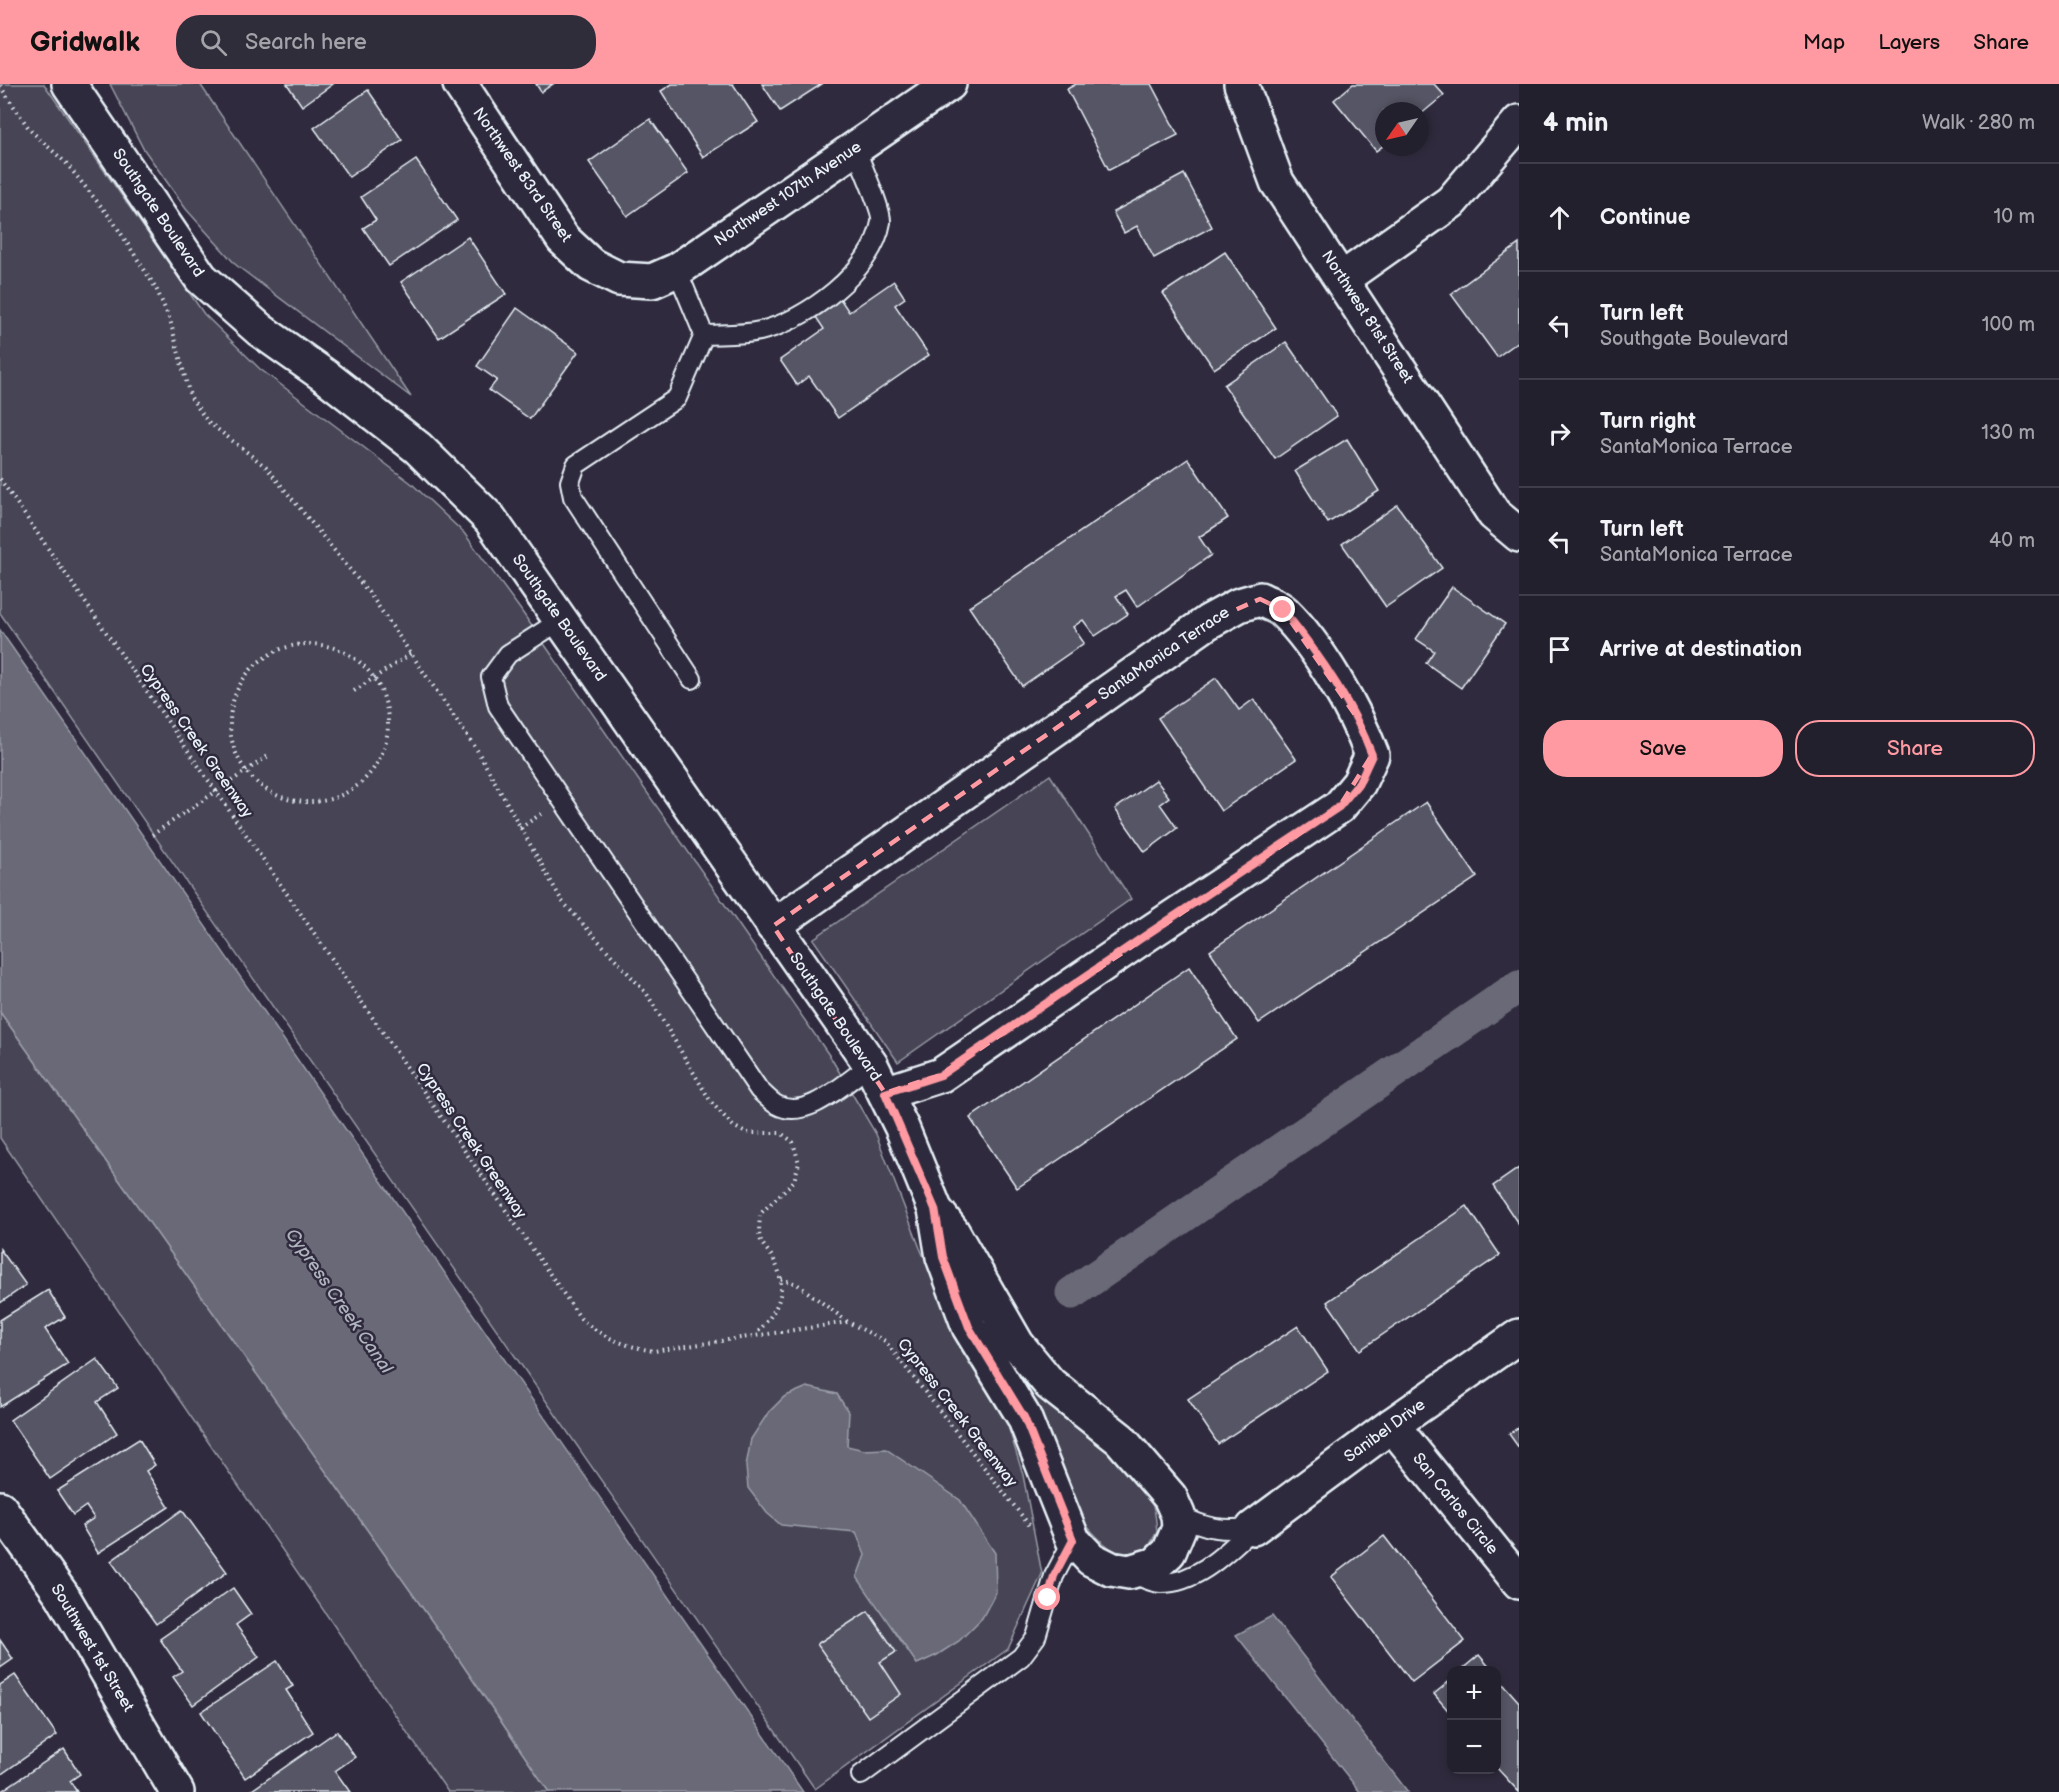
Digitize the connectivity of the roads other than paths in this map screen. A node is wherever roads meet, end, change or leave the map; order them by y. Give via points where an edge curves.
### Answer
1 (460, 84) edge
2 (949, 84) edge
3 (1241, 84) edge
4 (79, 92) edge
5 (1519, 123) edge
6 (855, 148) junction
7 (677, 270) junction
8 (619, 279) joint
9 (1342, 279) junction
10 (704, 335) junction
11 (1519, 536) edge
12 (561, 620) junction
13 (692, 679) dead end
14 (773, 926) junction
15 (878, 1079) junction
16 (935, 1209) junction
17 (1519, 1336) edge
18 (1392, 1425) junction
19 (0, 1508) edge
20 (1179, 1515) junction
21 (1253, 1528) junction
22 (1066, 1552) junction
23 (1129, 1572) junction
24 (1519, 1582) edge
25 (861, 1775) dead end
26 (177, 1792) edge

1 - 8 street, Northwest 83rd Street via 563,239 591,265
2 - 6 street, Northwest 107th Avenue
3 - 9 street, Northwest 81st Street via 1277,182
4 - 12 street, Southgate Boulevard via 201,278 260,330 418,448 490,519
5 - 9 street via 1451,202
6 - 7 street, Northwest 107th Avenue
6 - 10 lane via 882,220 870,255 843,284 791,321 758,332
7 - 8 street, Northwest 107th Avenue via 652,281
7 - 10 lane
9 - 11 street, Northwest 81st Street via 1494,514
10 - 13 lane via 677,398 576,465 570,482 573,497
12 - 14 street, Southgate Boulevard
12 - 15 lane via 508,654 491,677 498,706 759,1090 777,1105 795,1110
14 - 15 street, Southgate Boulevard
14 - 15 street, SantaMonica Terrace via 1208,622 1260,599 1283,610 1308,642 1360,722 1372,755 1359,783 1339,807 941,1075
15 - 16 street, Southgate Boulevard
16 - 20 street, Southgate Boulevard via 1017,1344 1050,1384 1120,1439 1170,1497
16 - 22 street, Southgate Boulevard via 943,1257 969,1327 1024,1417
17 - 18 street, Sanibel Drive
18 - 21 street, Sanibel Drive
18 - 24 street, San Carlos Circle
19 - 26 street, Southwest 1st Street via 62,1594
20 - 21 lane via 1206,1528
20 - 23 street via 1179,1528 1169,1552 1156,1564
21 - 23 lane, Sanibel Drive via 1217,1561 1183,1579 1159,1584
22 - 23 street, Southgate Boulevard
22 - 25 lane via 1054,1576 1036,1637 1021,1657

